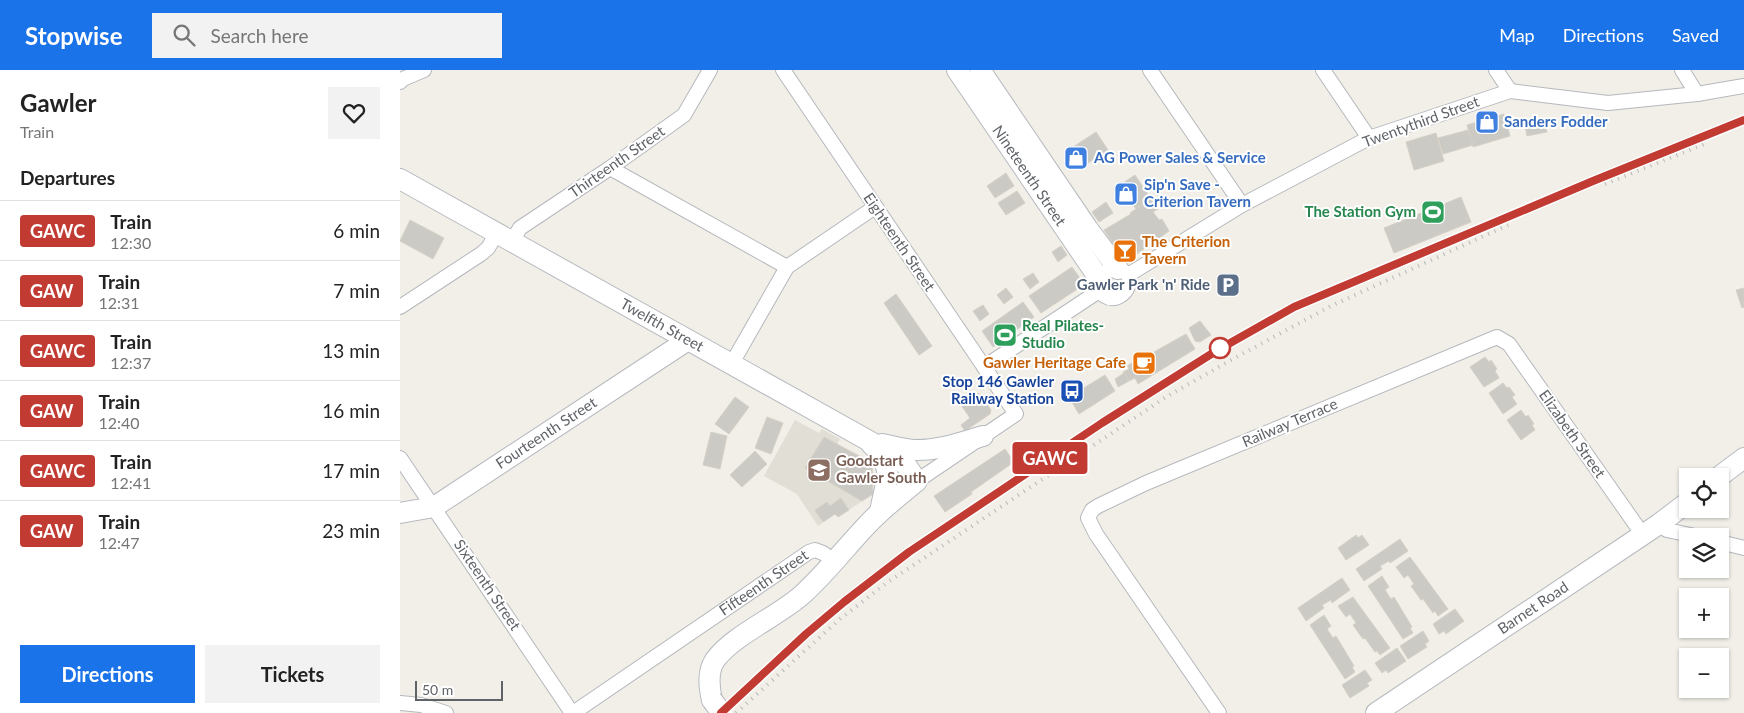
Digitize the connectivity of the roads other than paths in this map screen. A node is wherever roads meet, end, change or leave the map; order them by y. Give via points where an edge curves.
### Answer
1 (424, 70) edge
2 (710, 70) edge
3 (783, 70) edge
4 (957, 70) edge
5 (980, 70) edge
6 (1150, 70) edge
7 (1323, 70) edge
8 (1496, 70) edge
9 (1682, 70) edge
10 (403, 77) edge
11 (1744, 86) edge
12 (1510, 90) junction
13 (1697, 94) junction
14 (1369, 138) junction
15 (610, 168) junction
16 (400, 179) edge
17 (1242, 205) junction
18 (875, 207) junction
19 (504, 237) junction
20 (788, 267) junction
21 (1123, 272) junction
22 (1099, 286) junction
23 (400, 307) edge
24 (1497, 337) joint
25 (688, 340) junction
26 (731, 364) junction
27 (984, 367) junction
28 (983, 436) junction
29 (868, 441) junction
30 (400, 458) edge
31 (1744, 458) edge
32 (1729, 469) edge
33 (917, 481) junction
34 (434, 507) junction
35 (1679, 509) edge
36 (880, 511) junction
37 (400, 513) edge
38 (1651, 529) junction
39 (1679, 533) edge
40 (1729, 544) edge
41 (1744, 548) edge
42 (834, 562) junction
43 (400, 703) edge
44 (717, 707) edge
45 (446, 713) edge
46 (573, 713) edge
47 (1219, 713) edge
48 (1376, 713) edge

1 - 10 street
2 - 15 street, Thirteenth Street via 684,115
3 - 18 street, Eighteenth Street
4 - 22 street, Nineteenth Street
5 - 21 street, Nineteenth Street via 1088,229
6 - 17 street
7 - 14 street
8 - 12 street
9 - 13 street
11 - 13 street, Twentythird Street
12 - 13 street, Twentythird Street via 1608,103
12 - 14 street, Twentythird Street
14 - 17 street, Twentythird Street
15 - 19 street, Thirteenth Street
15 - 20 street
16 - 19 street, Twelfth Street
17 - 21 street, Twentythird Street
18 - 20 street
18 - 27 street, Eighteenth Street
19 - 23 street, Thirteenth Street
19 - 25 street, Twelfth Street
20 - 26 street
21 - 22 street via 1106,272
21 - 22 street via 1129,284 1122,296 1108,298
22 - 27 street
24 - 38 street, Elizabeth Street via 1509,344
24 - 47 street, Railway Terrace via 1146,483 1092,510 1088,518 1096,534
25 - 26 street, Twelfth Street
25 - 34 street, Fourteenth Street
26 - 29 street, Twelfth Street
27 - 28 street, Eighteenth Street via 1016,414
28 - 29 street via 946,447 912,450
28 - 33 street
29 - 33 street, Twelfth Street via 896,456
29 - 36 street via 884,457 888,475
30 - 34 street, Sixteenth Street
31 - 32 street
33 - 36 street
34 - 37 street, Fourteenth Street
34 - 46 street, Sixteenth Street
35 - 38 street, Barnet Road
36 - 42 street
38 - 39 street
38 - 48 street, Barnet Road
40 - 41 street
42 - 44 street via 802,595 724,650 714,662 709,688
42 - 46 street, Fifteenth Street via 824,553 809,552
43 - 45 street via 421,705

